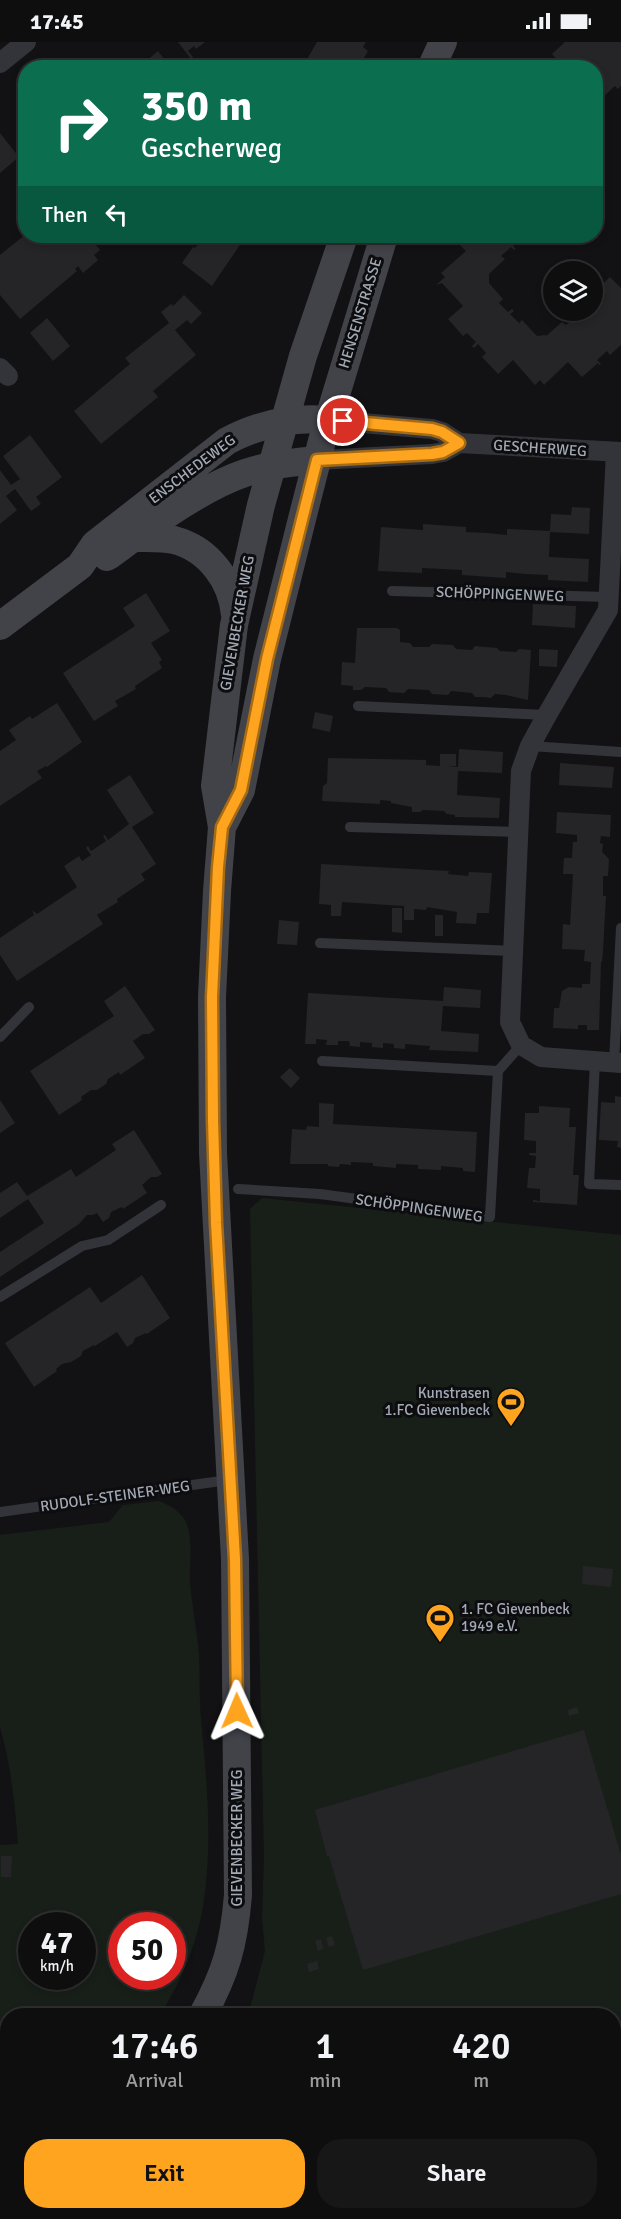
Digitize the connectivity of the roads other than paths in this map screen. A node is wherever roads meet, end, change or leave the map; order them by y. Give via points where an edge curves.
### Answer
1 (26, 42) edge
2 (444, 42) edge
3 (435, 60) edge
4 (0, 63) edge
5 (342, 243) edge
6 (382, 243) edge
7 (328, 420) junction
8 (283, 421) junction
9 (459, 443) junction
10 (618, 452) edge
11 (317, 460) junction
12 (271, 466) junction
13 (133, 538) junction
14 (616, 558) edge
15 (80, 566) junction
16 (392, 591) dead end
17 (608, 597) junction
18 (236, 618) junction
19 (0, 626) edge
20 (358, 706) dead end
21 (547, 715) junction
22 (530, 746) junction
23 (621, 749) edge
24 (222, 827) junction
25 (350, 827) dead end
26 (518, 832) junction
27 (621, 928) edge
28 (320, 943) dead end
29 (513, 951) junction
30 (29, 1007) dead end
31 (0, 1037) edge
32 (521, 1045) junction
33 (322, 1061) dead end
34 (610, 1062) edge
35 (498, 1071) junction
36 (621, 1185) edge
37 (238, 1189) dead end
38 (161, 1205) dead end
39 (0, 1298) edge
40 (230, 1479) junction
41 (0, 1512) edge
42 (206, 2008) edge

1 - 4 street
2 - 3 main road
5 - 8 main road
6 - 7 main road, HENSENSTRASSE
7 - 8 main road, ENSCHEDEWEG
7 - 9 street, GESCHERWEG via 432,429
7 - 11 main road, HENSENSTRASSE
8 - 12 main road, GIEVENBECKER WEG
8 - 15 main road, ENSCHEDEWEG via 227,441 94,544
9 - 10 street, GESCHERWEG
9 - 11 street, GESCHERWEG via 432,454
10 - 14 street
11 - 12 main road, ENSCHEDEWEG
11 - 24 main road, GIEVENBECKER WEG via 270,649 241,790
12 - 13 main road, ENSCHEDEWEG via 229,479
12 - 18 main road, GIEVENBECKER WEG
13 - 15 main road, ENSCHEDEWEG via 105,558
13 - 18 main road via 174,540 206,557 225,580
14 - 17 street
15 - 19 main road, ENSCHEDEWEG
16 - 17 lane, SCHÖPPINGENWEG
17 - 21 street via 608,610
18 - 24 main road, GIEVENBECKER WEG via 214,786
20 - 21 lane
21 - 22 street
22 - 23 lane
22 - 26 street via 521,771
24 - 40 main road, GIEVENBECKER WEG via 213,975 212,1103
25 - 26 lane
26 - 29 street
27 - 34 lane
28 - 29 lane
29 - 32 street via 510,1022
30 - 31 lane
32 - 34 street via 542,1057
32 - 35 lane
33 - 35 lane
34 - 36 lane via 589,1184
35 - 37 lane, SCHÖPPINGENWEG via 490,1217 320,1194
38 - 39 lane via 108,1240 82,1246
40 - 41 lane, RUDOLF-STEINER-WEG
40 - 42 main road, GIEVENBECKER WEG via 235,1559 238,1895 228,1957

